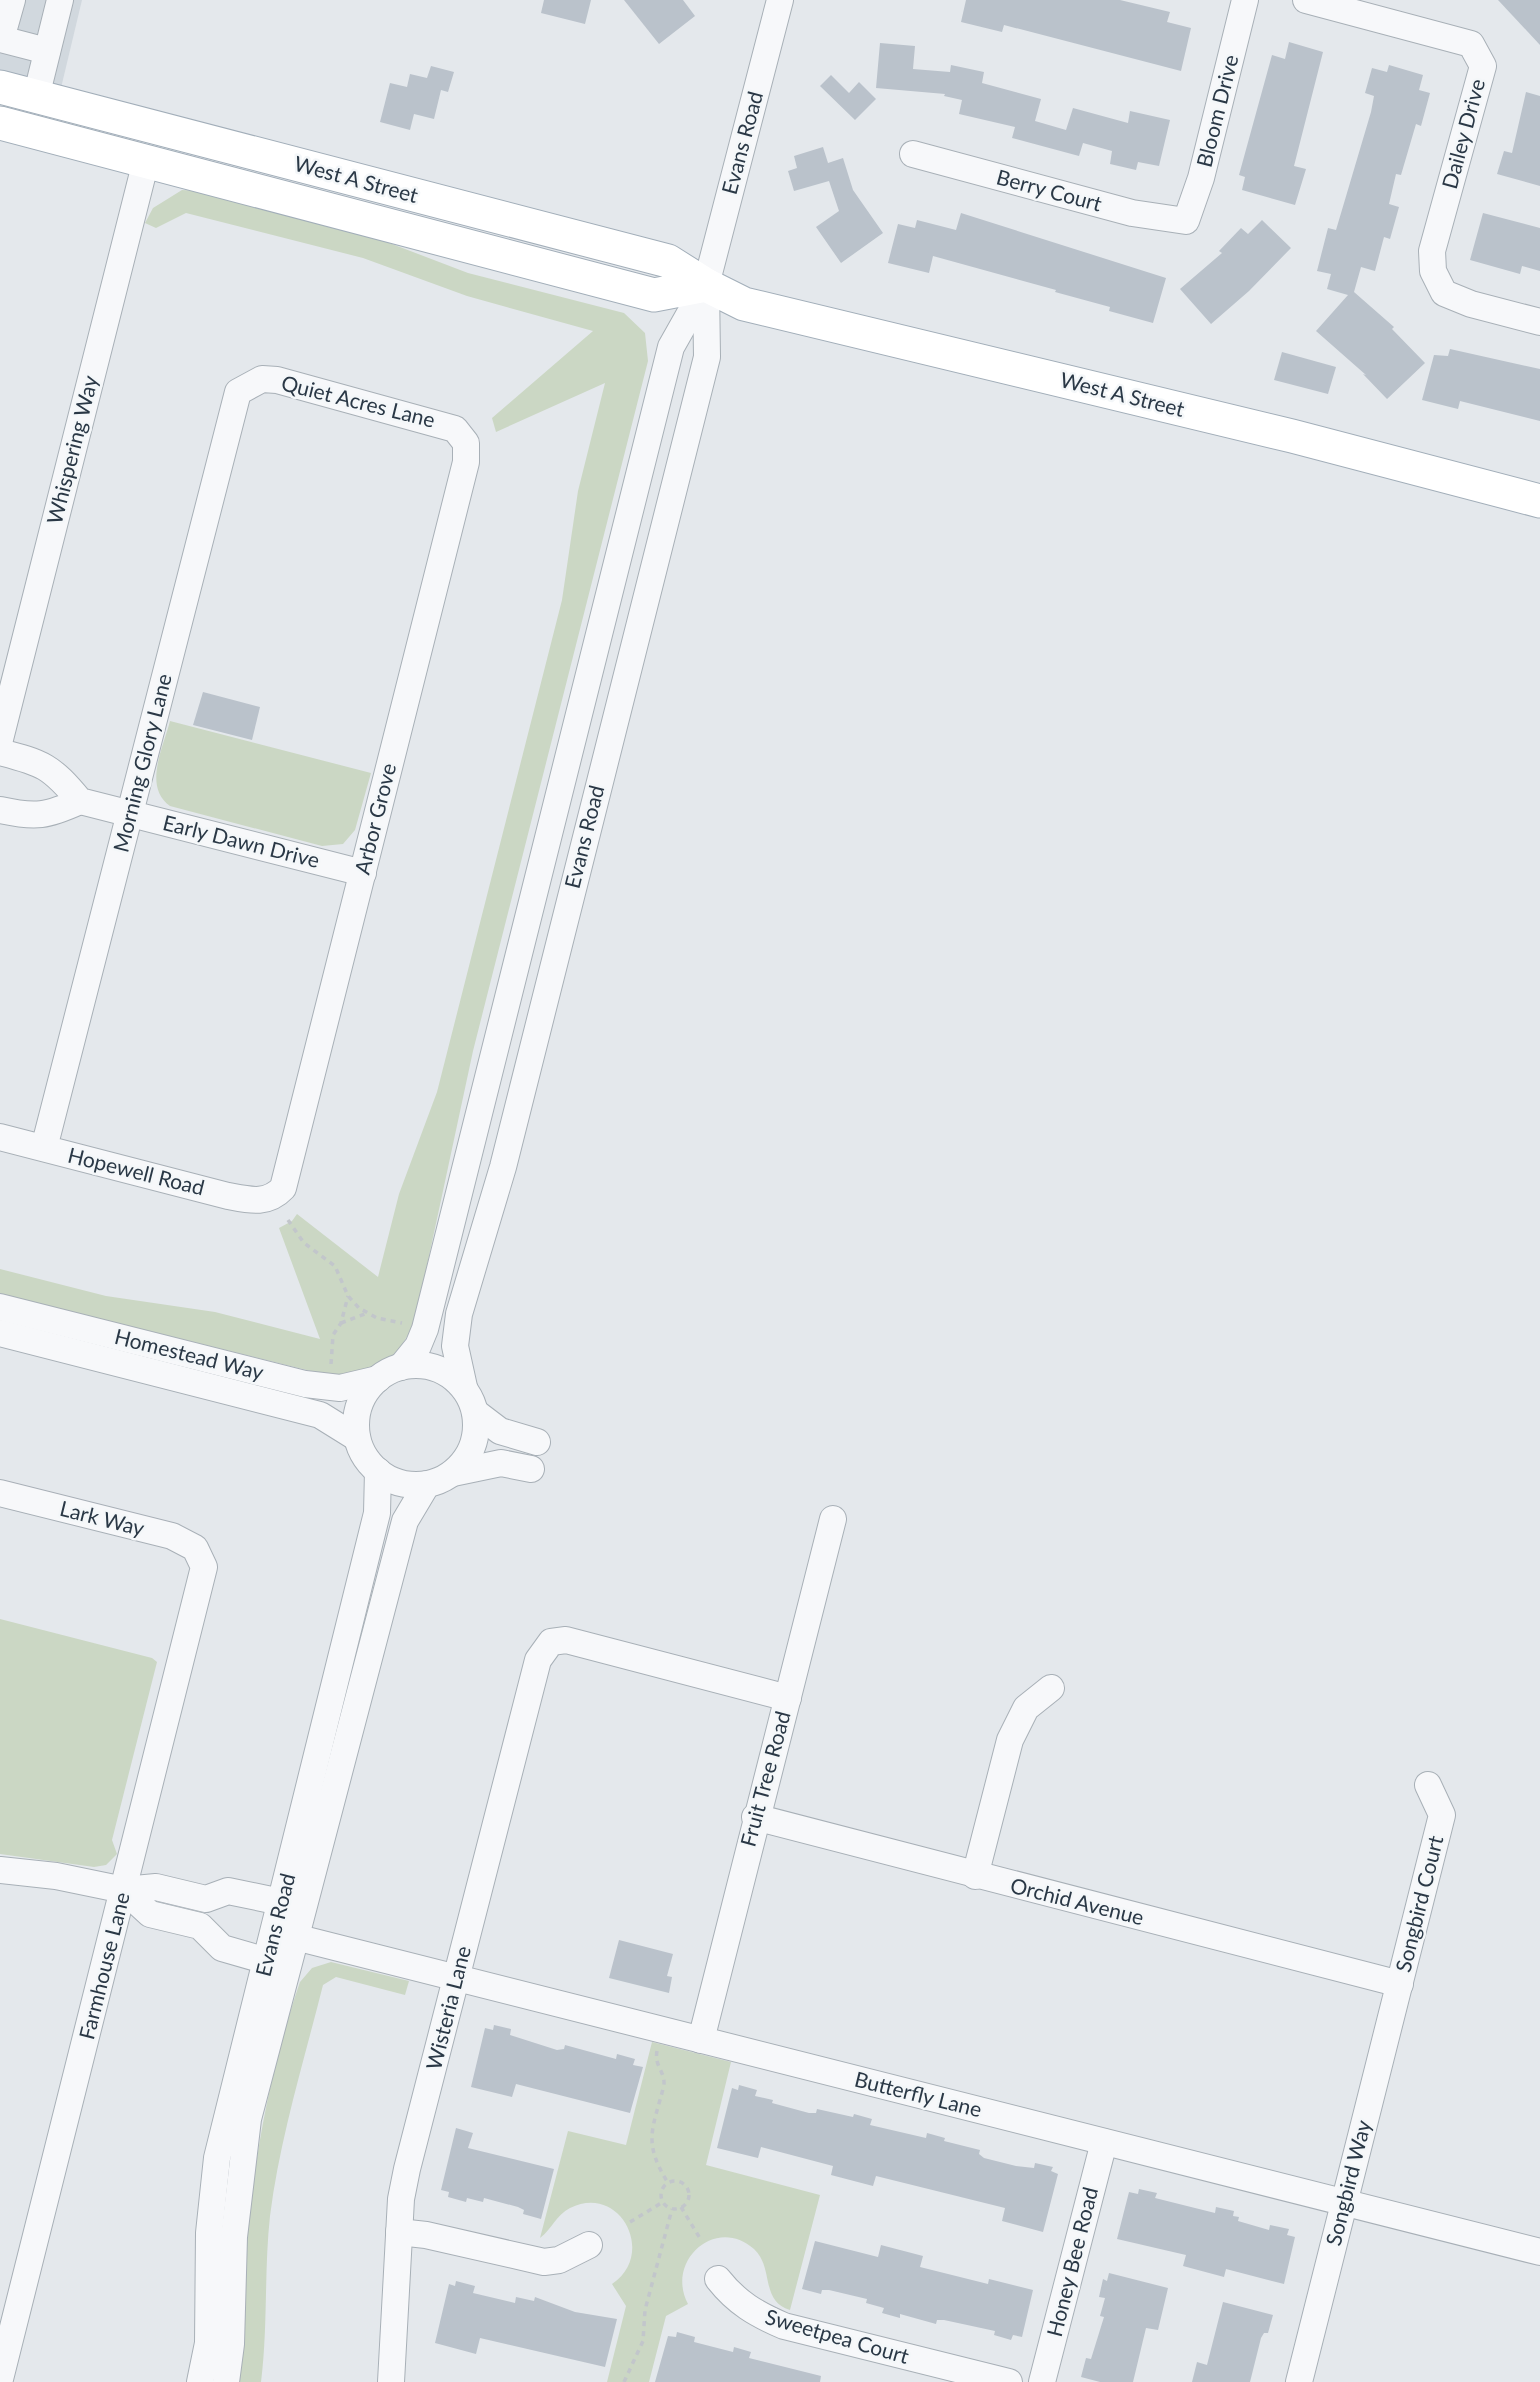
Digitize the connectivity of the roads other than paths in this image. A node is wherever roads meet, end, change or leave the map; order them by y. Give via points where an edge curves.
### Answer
1 (12, 0) edge
2 (60, 0) edge
3 (780, 0) edge
4 (1245, 0) edge
5 (1306, 0) edge
6 (1, 39) edge
7 (47, 51) junction
8 (0, 87) edge
9 (36, 97) junction
10 (0, 123) edge
11 (914, 155) dead end
12 (146, 161) junction
13 (1186, 221) joint
14 (706, 285) junction
15 (1540, 322) edge
16 (250, 383) joint
17 (462, 437) joint
18 (1540, 501) edge
19 (0, 739) edge
20 (0, 752) edge
21 (80, 801) junction
22 (0, 810) edge
23 (130, 813) junction
24 (538, 871) junction
25 (363, 873) junction
26 (574, 880) junction
27 (0, 1137) edge
28 (44, 1148) junction
29 (272, 1198) joint
30 (0, 1307) edge
31 (0, 1333) edge
32 (401, 1367) junction
33 (378, 1379) junction
34 (464, 1387) junction
35 (475, 1412) junction
36 (358, 1438) junction
37 (537, 1442) dead end
38 (531, 1469) dead end
39 (378, 1471) junction
40 (453, 1473) junction
41 (427, 1485) junction
42 (0, 1493) edge
43 (833, 1519) dead end
44 (200, 1553) joint
45 (1051, 1688) dead end
46 (788, 1698) junction
47 (1429, 1785) dead end
48 (755, 1817) junction
49 (0, 1870) edge
50 (975, 1876) junction
51 (124, 1890) junction
52 (206, 1899) junction
53 (281, 1902) junction
54 (200, 1926) junction
55 (295, 1937) junction
56 (267, 1961) junction
57 (457, 1977) junction
58 (1400, 1984) junction
59 (701, 2040) junction
60 (1104, 2142) junction
61 (1345, 2203) junction
62 (399, 2232) junction
63 (589, 2245) dead end
64 (1540, 2252) edge
65 (718, 2279) dead end
66 (0, 2379) edge
67 (201, 2382) edge
68 (226, 2382) edge
69 (391, 2382) edge
70 (1009, 2382) edge
71 (1042, 2382) edge
72 (1299, 2382) edge

1 - 6 street
2 - 7 street
3 - 14 street, Evans Road
4 - 13 street, Bloom Drive
5 - 15 street, Dailey Drive via 1471,44 1483,66 1432,251 1433,271 1444,292
6 - 7 street
7 - 9 street
8 - 9 main road, West A Street
9 - 14 main road, West A Street via 668,261
10 - 12 main road, West A Street
11 - 13 street, Berry Court via 1132,213
12 - 14 main road, West A Street via 654,295
12 - 19 street, Whispering Way
14 - 18 main road, West A Street via 744,304 1292,436
14 - 24 street, Evans Road via 671,347
14 - 26 street, Evans Road via 707,357
16 - 17 street, Quiet Acres Lane via 277,380 447,425
16 - 23 street, Morning Glory Lane via 236,397
17 - 25 street, Arbor Grove via 468,451 466,462
20 - 21 street via 44,764
21 - 22 street via 43,816
21 - 23 street, Early Dawn Drive
23 - 25 street, Early Dawn Drive
23 - 28 street, Morning Glory Lane
24 - 26 street
24 - 32 street, Evans Road via 425,1329
25 - 29 street, Arbor Grove via 283,1188
26 - 34 street, Evans Road via 503,1167 459,1314 455,1346
27 - 28 street, Hopewell Road
28 - 29 street, Hopewell Road via 228,1196 257,1201
30 - 33 street, Homestead Way via 327,1388
31 - 36 street, Homestead Way via 320,1415
32 - 33 street
32 - 34 street via 442,1370
33 - 36 street via 357,1412
34 - 35 street
35 - 37 street via 500,1431
35 - 40 street via 477,1426 470,1452
36 - 39 street
38 - 40 street via 501,1463
39 - 41 street via 401,1483
39 - 53 street, Evans Road via 377,1513
40 - 41 street
41 - 55 street, Evans Road via 405,1521
42 - 44 street, Lark Way via 172,1536
43 - 46 street, Fruit Tree Road
44 - 51 street, Farmhouse Lane via 202,1580
45 - 50 street via 1026,1708 1010,1740
46 - 48 street, Fruit Tree Road
46 - 57 street, Wisteria Lane via 566,1640 551,1642 538,1660
47 - 58 street, Songbird Court via 1442,1815
48 - 50 street, Orchid Avenue
48 - 59 street, Fruit Tree Road
49 - 51 street
50 - 58 street, Orchid Avenue
51 - 52 street via 156,1887
51 - 54 street via 150,1914
51 - 66 street, Farmhouse Lane
52 - 53 street via 228,1891
52 - 54 street
53 - 55 street
53 - 56 street, Evans Road
54 - 56 street via 222,1948
55 - 56 street
55 - 57 street, Butterfly Lane
55 - 68 street, Evans Road via 241,2159
56 - 67 street, Evans Road via 217,2158 209,2233 208,2343
57 - 59 street, Butterfly Lane
57 - 62 street, Wisteria Lane via 407,2169
58 - 61 street, Songbird Way
59 - 60 street, Butterfly Lane
60 - 61 street, Butterfly Lane
60 - 71 street, Honey Bee Road
61 - 64 street, Butterfly Lane
61 - 72 street, Songbird Way
62 - 63 street via 544,2262
62 - 69 street, Wisteria Lane
65 - 70 street, Sweetpea Court via 734,2300 784,2326

